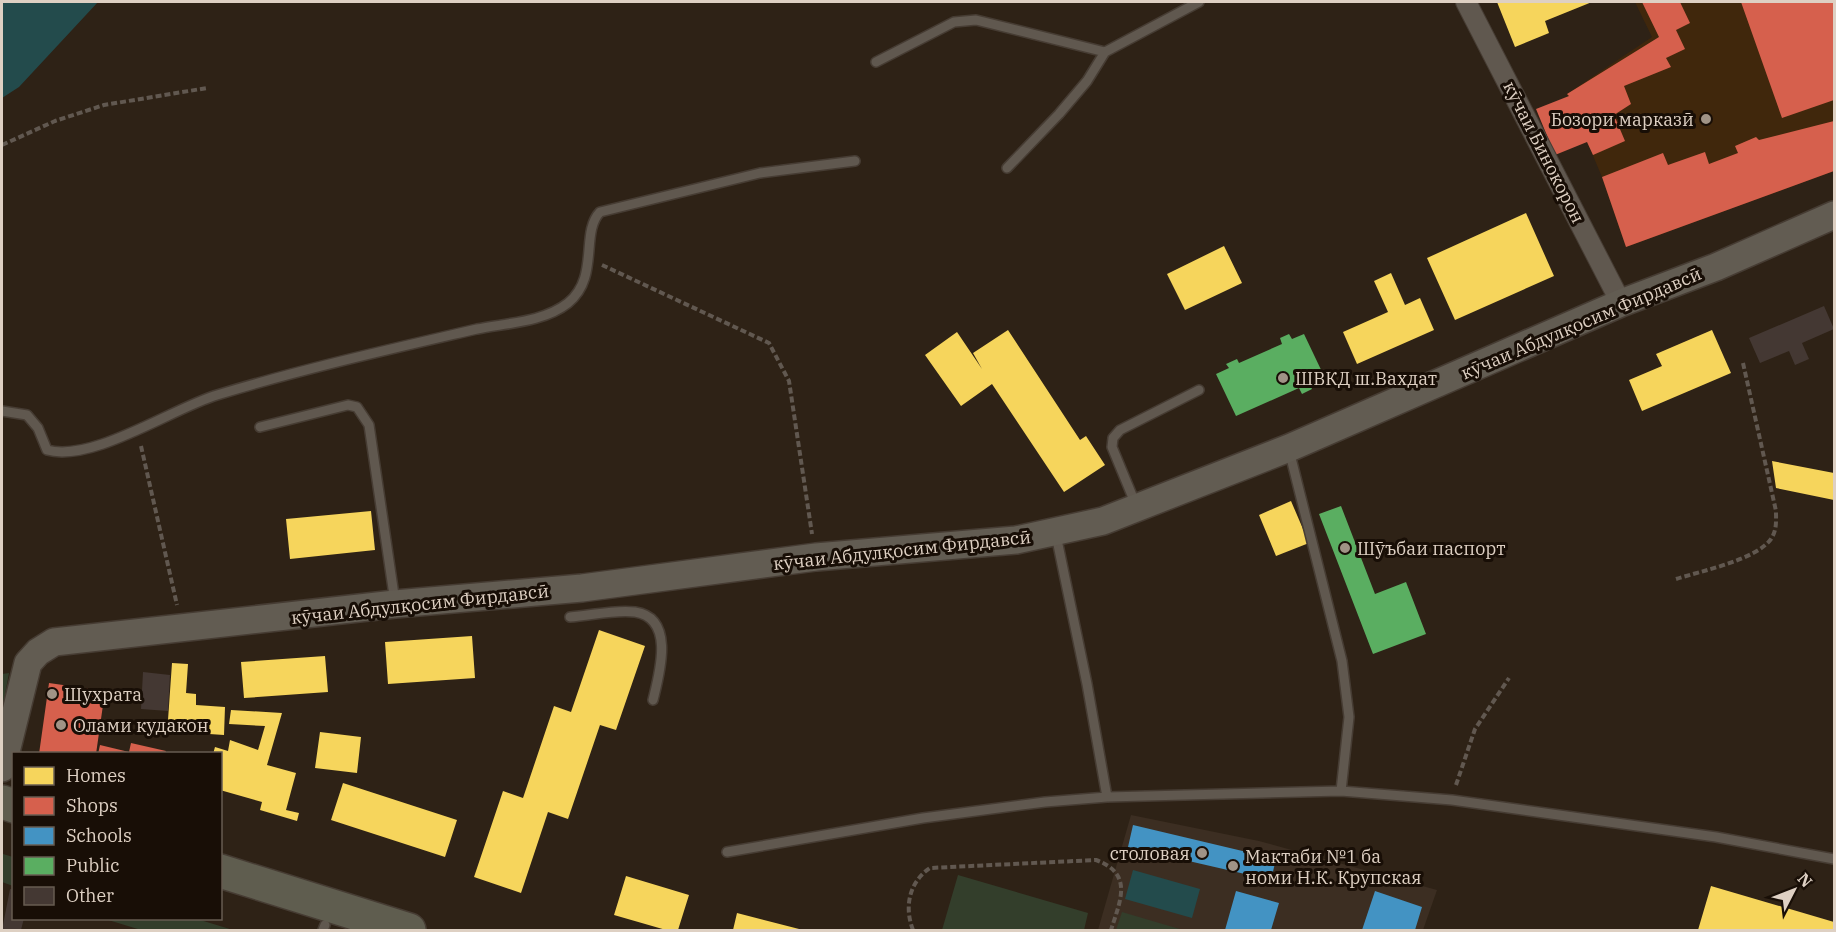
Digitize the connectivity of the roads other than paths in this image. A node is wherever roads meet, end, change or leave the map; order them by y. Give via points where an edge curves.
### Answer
1 (1199, 2) edge
2 (1466, 2) edge
3 (1105, 52) junction
4 (876, 62) dead end
5 (855, 161) dead end
6 (1007, 168) dead end
7 (1834, 215) edge
8 (1622, 303) junction
9 (1199, 390) dead end
10 (2, 411) edge
11 (260, 427) dead end
12 (1289, 448) junction
13 (1137, 507) junction
14 (1055, 532) junction
15 (395, 604) junction
16 (570, 617) dead end
17 (653, 700) dead end
18 (2, 768) edge
19 (1341, 791) junction
20 (1107, 797) junction
21 (727, 852) dead end
22 (1834, 859) edge
23 (222, 872) edge
24 (222, 893) edge
25 (330, 929) edge
26 (409, 930) edge

1 - 3 lane
2 - 8 street, кӯчаи Бинокорон
3 - 4 lane via 976,20 954,22
3 - 6 lane via 1080,89
5 - 10 lane via 760,173 600,212 592,224 590,260 582,285 569,302 548,315 215,395 138,431 62,455 47,450 38,428 27,415
7 - 8 street, кӯчаи Абдулқосим Фирдавсӣ
8 - 12 street, кӯчаи Абдулқосим Фирдавсӣ
9 - 13 lane via 1120,430 1113,438 1112,447
11 - 15 lane via 348,405 357,407 369,425
12 - 13 street, кӯчаи Абдулқосим Фирдавсӣ
12 - 19 lane via 1342,662 1349,717
13 - 14 street, кӯчаи Абдулқосим Фирдавсӣ via 1103,521
14 - 15 street, кӯчаи Абдулқосим Фирдавсӣ via 1016,540 816,558 582,588
14 - 20 lane
15 - 18 street, кӯчаи Абдулқосим Фирдавсӣ via 54,642 28,663
16 - 17 lane via 635,612 655,625 661,636 662,657
19 - 20 lane
19 - 22 lane via 1452,800 1716,837
20 - 21 lane via 923,818
23 - 26 highway
24 - 25 highway

